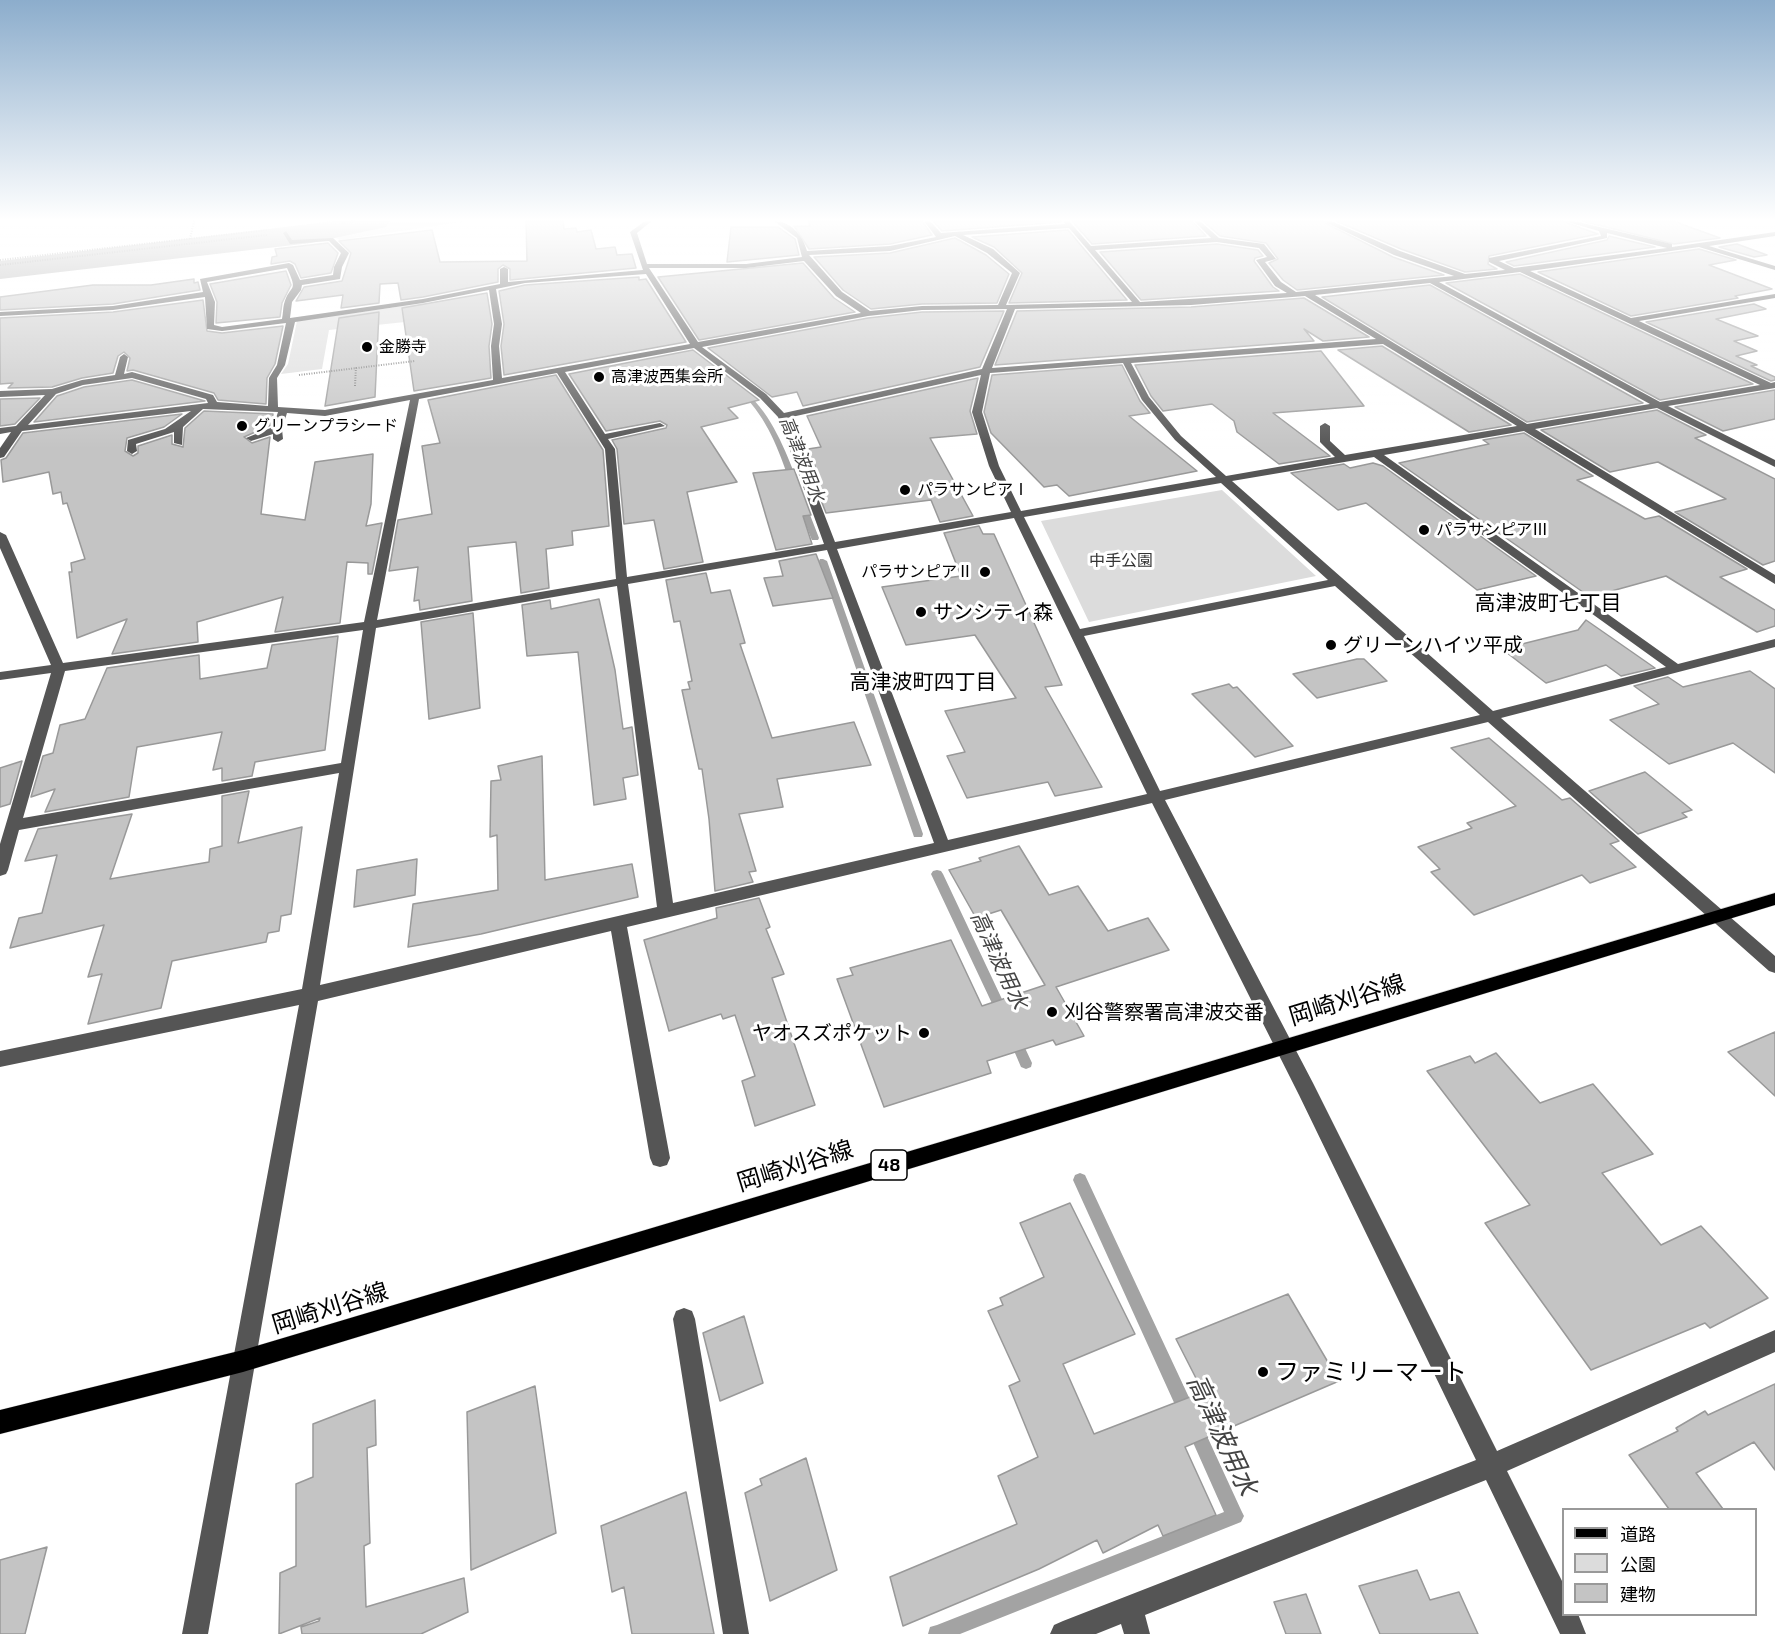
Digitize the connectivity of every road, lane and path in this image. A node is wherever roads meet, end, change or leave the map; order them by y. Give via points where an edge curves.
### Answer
1 (186, 297) edge
2 (209, 297) edge
3 (292, 297) edge
4 (443, 297) edge
5 (494, 297) edge
6 (664, 297) edge
7 (844, 297) edge
8 (1005, 297) edge
9 (1132, 297) edge
10 (1243, 297) edge
11 (1312, 297) edge
12 (1462, 297) edge
13 (1580, 297) edge
14 (1768, 297) edge
15 (1138, 304) junction
16 (1001, 307) junction
17 (1012, 307) junction
18 (0, 314) edge
19 (868, 314) junction
20 (289, 320) junction
21 (1633, 320) junction
22 (1386, 341) junction
23 (696, 346) junction
24 (124, 357) dead end
25 (415, 361) dead end
26 (1126, 361) junction
27 (986, 371) junction
28 (561, 372) junction
29 (118, 377) junction
30 (273, 378) junction
31 (498, 382) junction
32 (1772, 385) edge
33 (52, 392) junction
34 (0, 394) edge
35 (415, 397) junction
36 (214, 405) junction
37 (1659, 405) junction
38 (200, 407) junction
39 (278, 410) junction
40 (782, 416) junction
41 (660, 426) dead end
42 (1325, 426) dead end
43 (179, 428) junction
44 (20, 429) junction
45 (1526, 429) junction
46 (0, 431) edge
47 (603, 437) junction
48 (251, 438) dead end
49 (179, 443) dead end
50 (132, 451) dead end
51 (1375, 453) junction
52 (0, 456) edge
53 (1342, 458) junction
54 (1775, 464) edge
55 (1223, 479) junction
56 (1018, 513) junction
57 (0, 535) edge
58 (832, 546) junction
59 (1775, 580) edge
60 (622, 582) junction
61 (1337, 582) junction
62 (370, 625) junction
63 (1076, 634) junction
64 (1775, 644) edge
65 (59, 668) junction
66 (1677, 669) junction
67 (0, 676) edge
68 (1490, 717) junction
69 (346, 767) junction
70 (1156, 797) junction
71 (14, 825) junction
72 (943, 846) junction
73 (0, 870) edge
74 (1775, 899) edge
75 (666, 910) junction
76 (1717, 917) junction
77 (618, 922) junction
78 (1775, 966) edge
79 (310, 995) junction
80 (1283, 1045) junction
81 (0, 1059) edge
82 (660, 1158) dead end
83 (684, 1319) dead end
84 (1775, 1341) edge
85 (243, 1361) junction
86 (0, 1422) edge
87 (1491, 1466) junction
88 (1130, 1607) junction
89 (1562, 1610) edge
90 (1565, 1616) edge
91 (195, 1634) edge
92 (736, 1634) edge
93 (1063, 1634) edge
94 (1137, 1634) edge
95 (1573, 1634) edge

1 - 18 street via 113,308
2 - 20 street via 210,327 222,329
3 - 20 street via 288,302
4 - 20 street
5 - 31 street via 498,324
6 - 23 street
7 - 19 street
8 - 16 street
9 - 15 street
10 - 15 street
11 - 22 street
12 - 37 street
13 - 21 street
14 - 21 street
15 - 17 street
16 - 17 street
16 - 19 street via 922,308
17 - 27 street
19 - 23 street
20 - 30 street via 281,365
21 - 32 street
22 - 26 street
22 - 45 street
23 - 28 street
23 - 40 street via 763,396
24 - 29 street
25 - 30 path
26 - 27 street
26 - 55 street via 1145,398 1178,438
27 - 40 street
27 - 56 street via 977,412 994,466
28 - 31 street
28 - 47 street
29 - 33 street
29 - 36 street via 132,375 156,380 210,397
30 - 39 street
31 - 35 street
32 - 37 street
33 - 34 street
33 - 44 street
35 - 39 street via 326,413
35 - 62 street
36 - 38 street
36 - 39 street
37 - 45 street
37 - 54 street
38 - 43 street
38 - 44 street
39 - 48 street via 277,434
40 - 58 street
41 - 47 street
42 - 53 street via 1325,442
43 - 49 street
43 - 50 street via 131,442
44 - 46 street
44 - 52 street
45 - 51 street
45 - 59 street
47 - 60 street via 610,449
51 - 53 street
51 - 66 street
53 - 55 street
55 - 56 street
55 - 61 street
56 - 58 street
56 - 63 street
57 - 65 street
58 - 60 street
58 - 72 street
60 - 62 street
60 - 75 street
61 - 63 street
61 - 68 street
62 - 65 street
62 - 69 street
63 - 70 street
64 - 66 street
65 - 67 street
65 - 71 street
66 - 68 street
68 - 70 street
68 - 76 street
69 - 71 street
69 - 79 street
70 - 72 street
70 - 80 street
71 - 73 street
72 - 75 street
74 - 76 main road, 岡崎刈谷線 / 48
75 - 77 street
76 - 78 street
76 - 80 main road, 岡崎刈谷線 / 48
77 - 79 street
77 - 82 street
79 - 81 street
79 - 85 street
80 - 85 main road, 岡崎刈谷線 / 48
80 - 87 street
83 - 92 street
84 - 87 street
85 - 86 main road, 岡崎刈谷線 / 48
85 - 91 street
87 - 88 street
87 - 89 street
88 - 93 street
88 - 94 street
90 - 95 street

